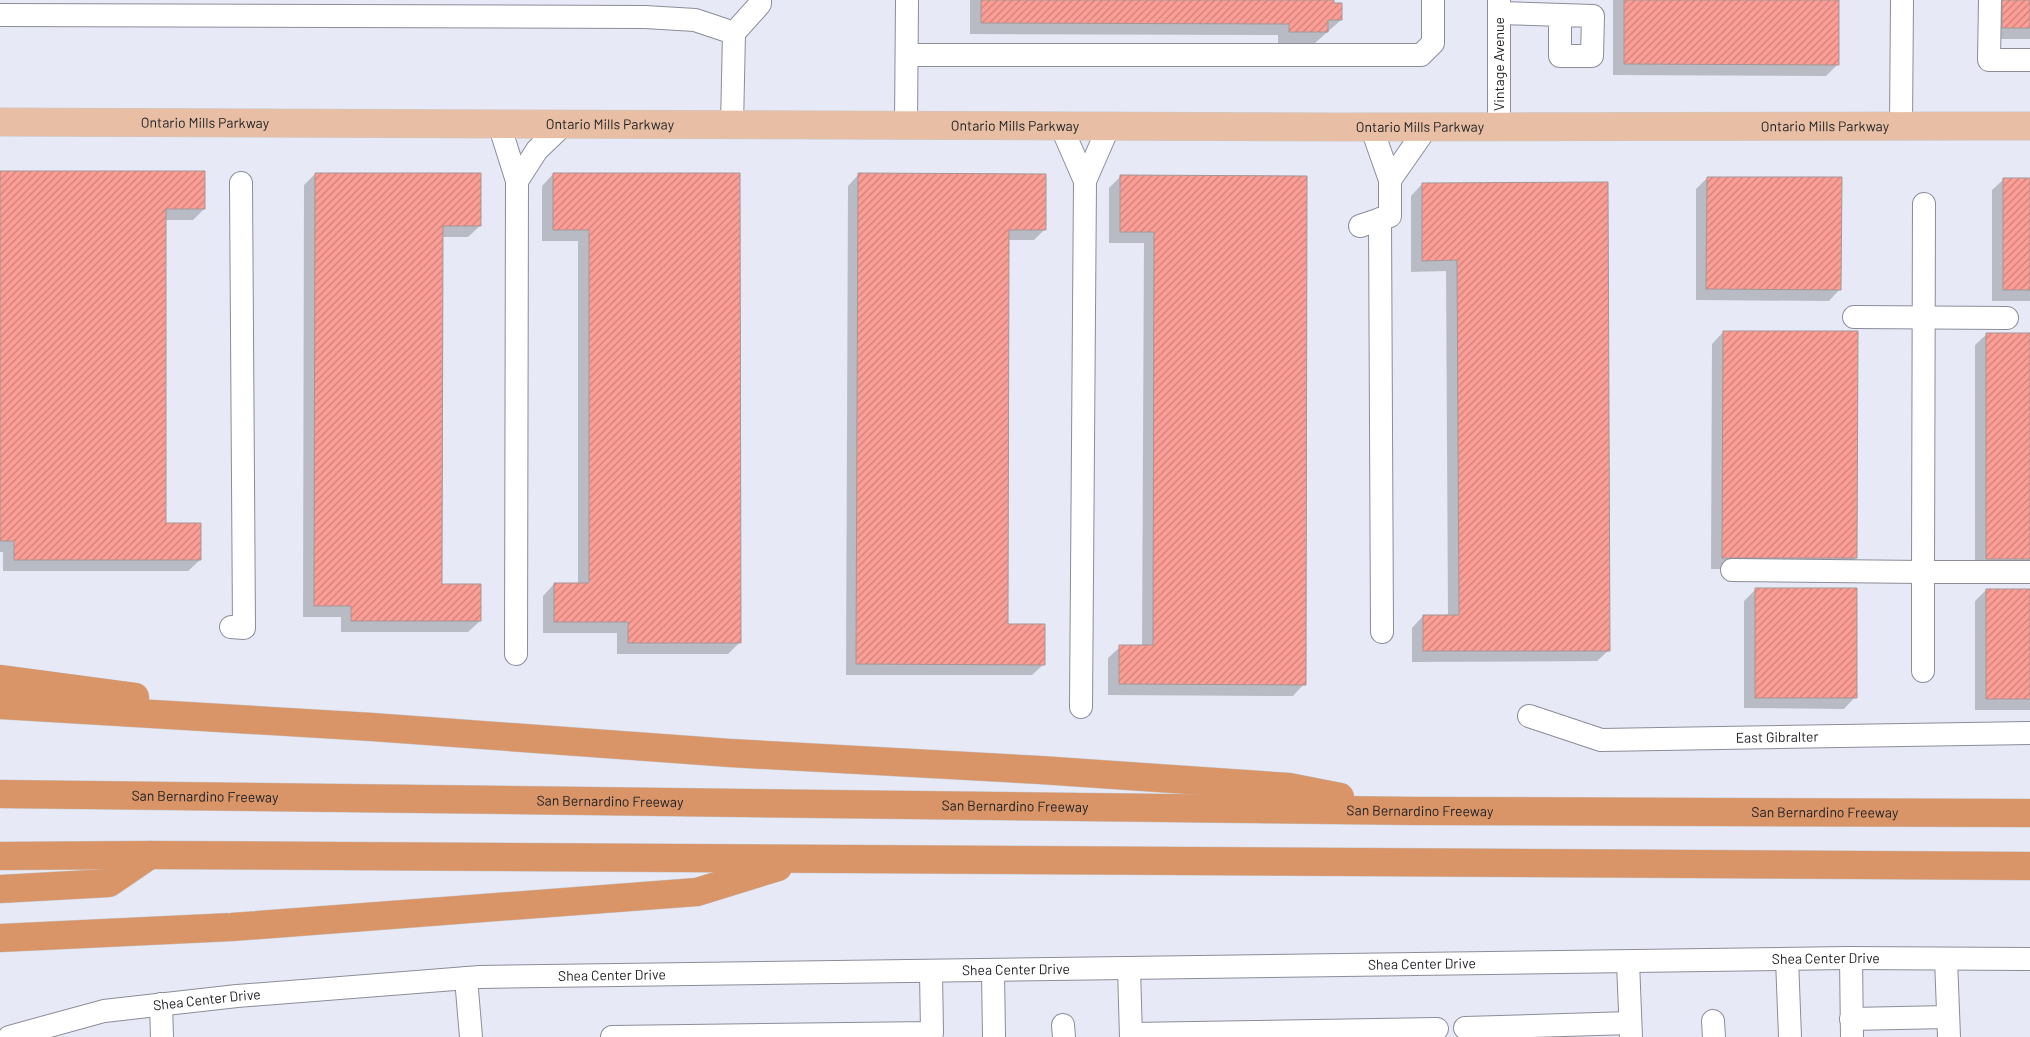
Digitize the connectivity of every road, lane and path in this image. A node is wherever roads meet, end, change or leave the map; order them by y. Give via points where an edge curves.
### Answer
1 (760, 0) edge
2 (907, 0) edge
3 (1432, 0) edge
4 (1902, 0) edge
5 (1990, 0) edge
6 (1499, 6) edge
7 (9, 15) edge
8 (1560, 15) dead end
9 (734, 33) junction
10 (907, 55) junction
11 (2030, 60) edge
12 (0, 122) edge
13 (498, 124) junction
14 (564, 124) junction
15 (732, 125) junction
16 (906, 125) junction
17 (1061, 126) junction
18 (1109, 126) junction
19 (1371, 126) junction
20 (1901, 126) junction
21 (2030, 126) edge
22 (1427, 127) junction
23 (1499, 127) junction
24 (1390, 180) junction
25 (517, 181) junction
26 (1085, 181) junction
27 (241, 183) dead end
28 (1924, 204) dead end
29 (1854, 317) dead end
30 (1924, 317) junction
31 (2007, 318) dead end
32 (1732, 570) dead end
33 (1923, 572) junction
34 (2030, 572) edge
35 (231, 628) dead end
36 (1382, 632) dead end
37 (516, 654) dead end
38 (1923, 671) dead end
39 (0, 679) edge
40 (0, 705) edge
41 (1081, 707) dead end
42 (1529, 716) dead end
43 (372, 727) junction
44 (2030, 733) edge
45 (0, 794) edge
46 (1418, 811) junction
47 (2030, 813) edge
48 (150, 855) junction
49 (0, 856) edge
50 (804, 859) junction
51 (2030, 866) edge
52 (0, 889) edge
53 (0, 938) edge
54 (1851, 958) junction
55 (1787, 959) junction
56 (1946, 959) junction
57 (2030, 959) edge
58 (1628, 962) junction
59 (1130, 969) junction
60 (993, 971) junction
61 (930, 972) junction
62 (466, 978) junction
63 (161, 1004) junction
64 (1949, 1027) edge
65 (1465, 1028) dead end
66 (1852, 1028) edge
67 (1437, 1029) dead end
68 (1630, 1030) edge
69 (932, 1035) edge
70 (1131, 1035) edge
71 (9, 1037) edge
72 (162, 1037) edge
73 (471, 1037) edge
74 (612, 1037) edge
75 (994, 1037) edge
76 (1790, 1037) edge

1 - 9 street
2 - 10 street
3 - 10 street via 1432,44 1421,55
4 - 20 street
5 - 11 street via 1989,60
6 - 8 street
6 - 23 street, Vintage Avenue
7 - 9 street via 645,17 695,20
9 - 15 street
10 - 16 street
12 - 13 main road, Ontario Mills Parkway
13 - 14 main road, Ontario Mills Parkway
13 - 25 street
14 - 15 main road, Ontario Mills Parkway
14 - 25 street via 537,150
15 - 16 main road, Ontario Mills Parkway
16 - 17 main road, Ontario Mills Parkway
17 - 18 main road, Ontario Mills Parkway
17 - 26 street
18 - 19 main road, Ontario Mills Parkway
18 - 26 street
19 - 22 main road, Ontario Mills Parkway
19 - 24 street
20 - 21 main road, Ontario Mills Parkway
20 - 23 main road, Ontario Mills Parkway
22 - 23 main road, Ontario Mills Parkway
22 - 24 street
24 - 36 street via 1390,216 1370,223
25 - 37 street
26 - 41 street
27 - 35 street via 244,628
28 - 30 street
29 - 30 street
30 - 31 street
30 - 33 street
32 - 33 street
33 - 34 street
33 - 38 street
39 - 43 highway
40 - 43 highway
42 - 44 street, East Gibralter via 1601,740
43 - 46 highway via 1289,787
45 - 46 highway, San Bernardino Freeway
46 - 47 highway, San Bernardino Freeway
48 - 49 highway
48 - 50 highway
48 - 52 highway via 109,883
50 - 51 highway
50 - 53 highway via 697,892 232,927
54 - 55 street, Shea Center Drive
54 - 56 street, Shea Center Drive
54 - 66 street
55 - 58 street, Shea Center Drive
55 - 76 street
56 - 57 street, Shea Center Drive
56 - 64 street
58 - 59 street, Shea Center Drive
58 - 68 street
59 - 60 street, Shea Center Drive
59 - 70 street
60 - 61 street, Shea Center Drive
60 - 75 street
61 - 62 street, Shea Center Drive
61 - 69 street
62 - 63 street, Shea Center Drive
62 - 73 street
63 - 71 street, Shea Center Drive via 104,1011
63 - 72 street
64 - 66 street
65 - 68 street
67 - 70 street
69 - 74 street

